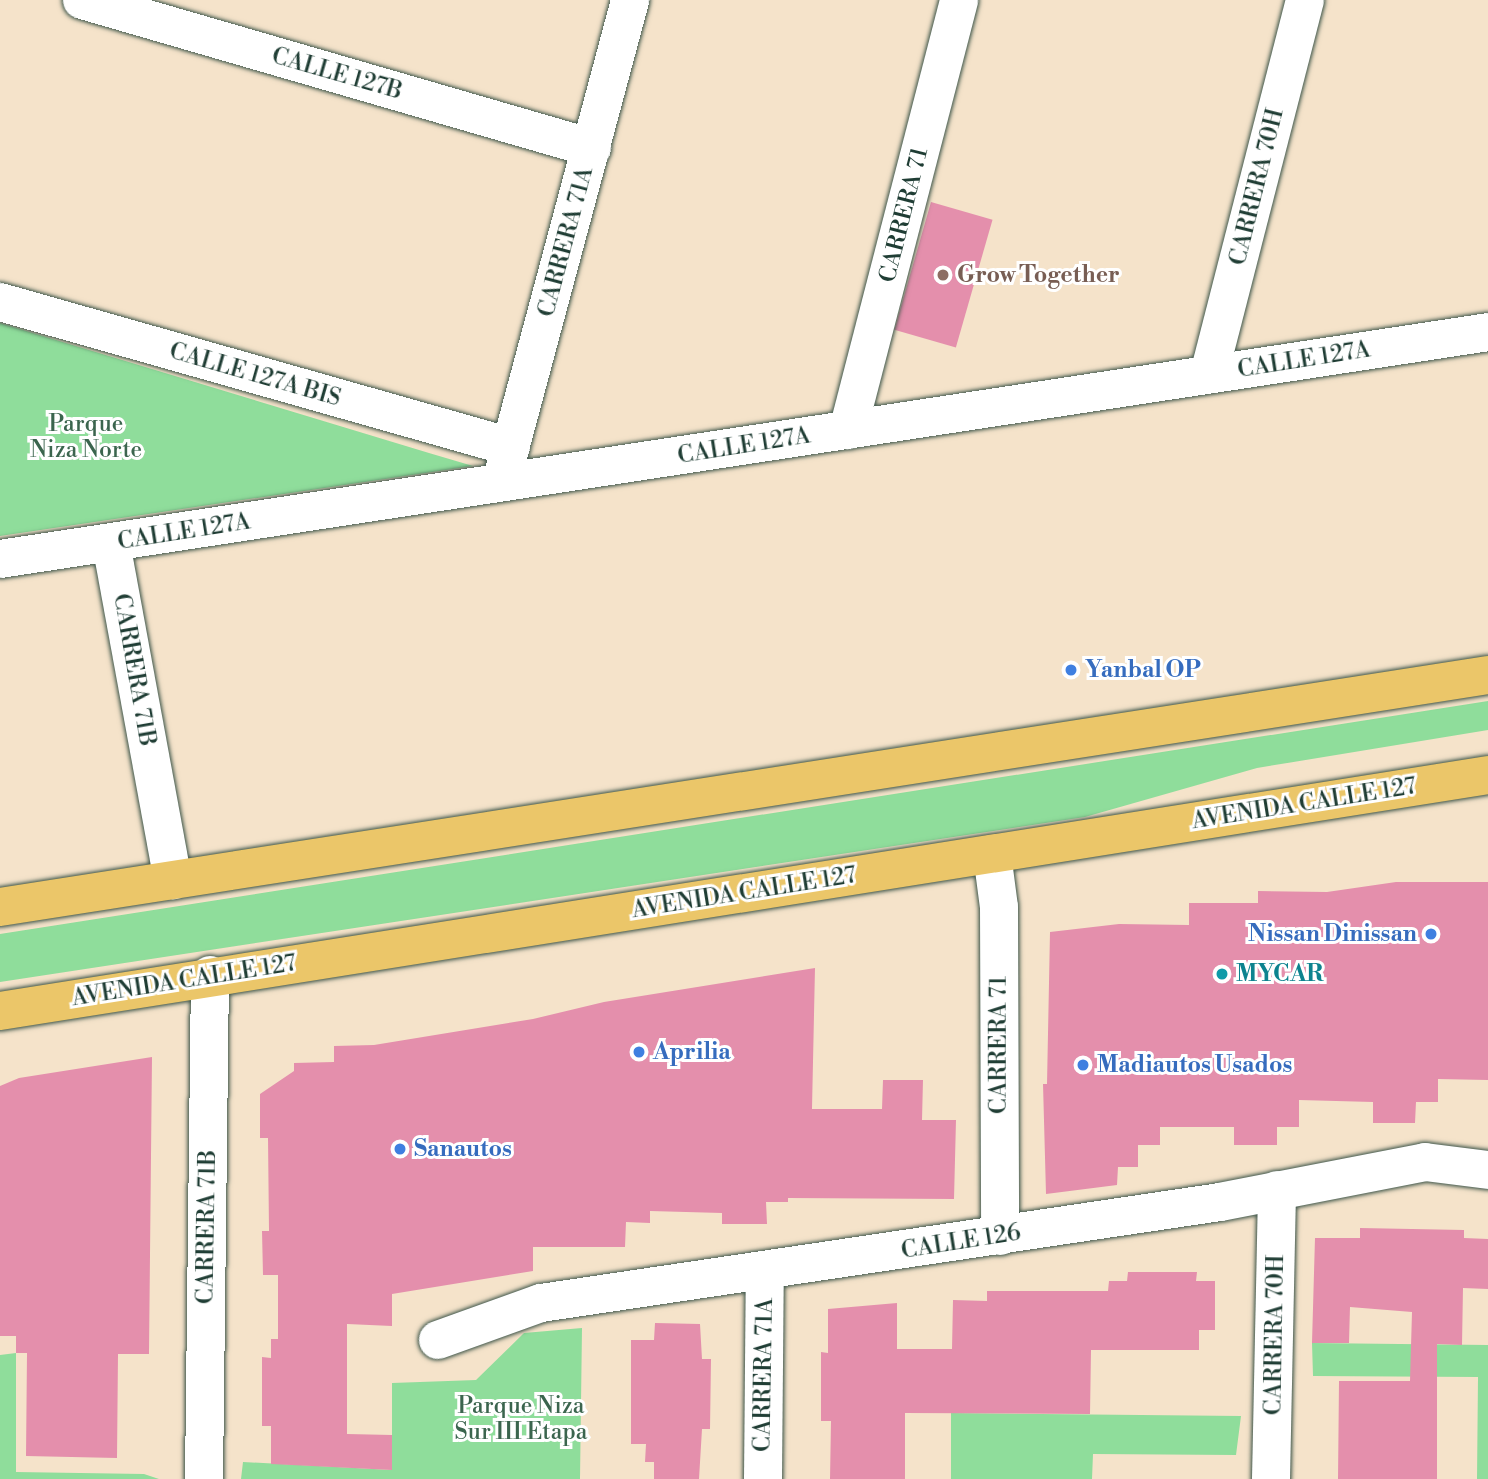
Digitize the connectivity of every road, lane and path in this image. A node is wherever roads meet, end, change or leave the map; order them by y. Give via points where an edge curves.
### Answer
1 (82, 0) edge
2 (630, 0) edge
3 (959, 0) edge
4 (1305, 0) edge
5 (592, 148) junction
6 (0, 302) edge
7 (1488, 332) edge
8 (1209, 374) junction
9 (848, 430) junction
10 (511, 447) junction
11 (500, 484) junction
12 (111, 543) junction
13 (0, 559) edge
14 (1488, 675) edge
15 (1488, 775) edge
16 (992, 855) junction
17 (173, 880) junction
18 (0, 908) edge
19 (210, 975) junction
20 (0, 1011) edge
21 (1488, 1170) edge
22 (1277, 1190) junction
23 (1000, 1236) junction
24 (765, 1270) junction
25 (438, 1340) dead end
26 (204, 1479) edge
27 (763, 1479) edge
28 (1271, 1479) edge

1 - 5 street, CALLE 127B
2 - 5 street, CARRERA 71A
3 - 9 street, CARRERA 71
4 - 8 street, CARRERA 70H
5 - 10 street, CARRERA 71A
6 - 10 street, CALLE 127A BIS
7 - 8 street, CALLE 127A
8 - 9 street, CALLE 127A
9 - 11 street, CALLE 127A
10 - 11 street, CARRERA 71A
11 - 12 street, CALLE 127A
12 - 13 street, CALLE 127A
12 - 17 street, CARRERA 71B
14 - 17 main road
15 - 16 main road, AVENIDA CALLE 127
16 - 19 main road, AVENIDA CALLE 127
16 - 23 street, CARRERA 71 via 999,907
17 - 18 main road
19 - 20 main road, AVENIDA CALLE 127
19 - 26 street, CARRERA 71B
21 - 22 street, CALLE 126 via 1425,1162
22 - 23 street, CALLE 126
22 - 28 street, CARRERA 70H
23 - 24 street, CALLE 126
24 - 25 street, CALLE 126 via 541,1303
24 - 27 street, CARRERA 71A

